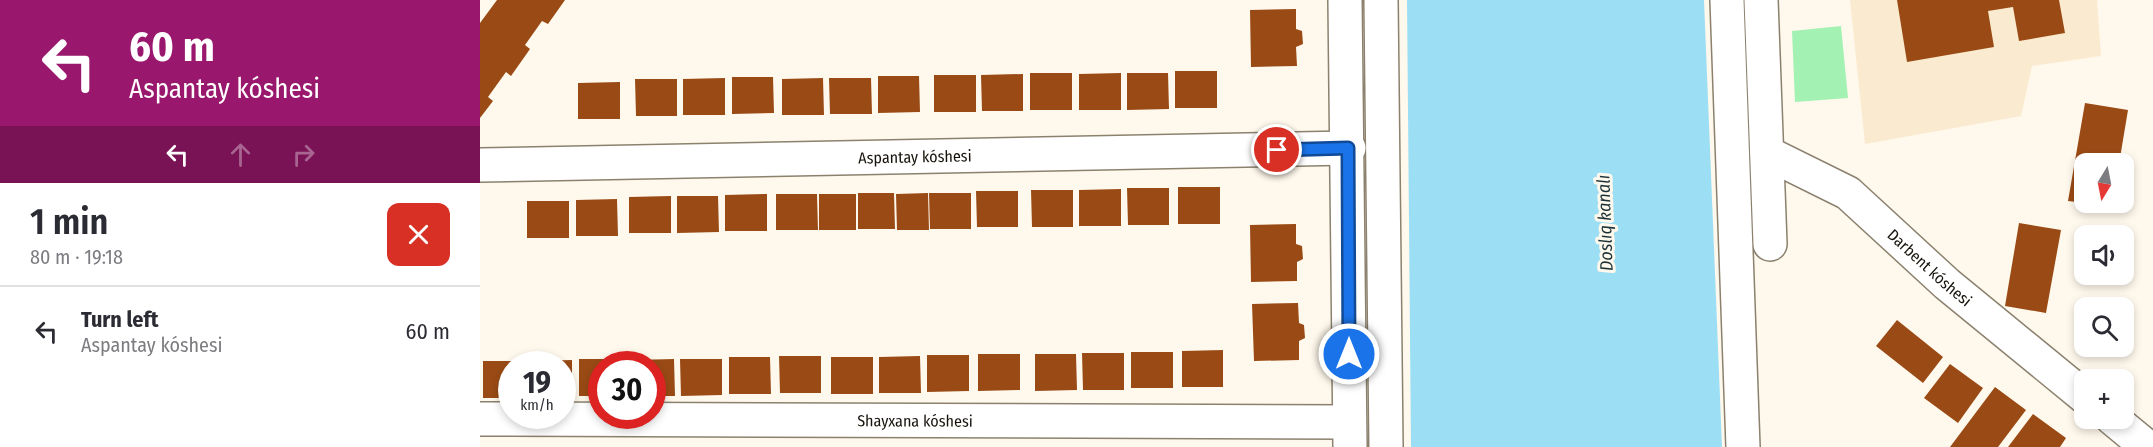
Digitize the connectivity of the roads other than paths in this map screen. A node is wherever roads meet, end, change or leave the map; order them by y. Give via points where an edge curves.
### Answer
1 (1346, 0) edge
2 (1381, 0) edge
3 (1727, 0) edge
4 (1761, 0) edge
5 (1348, 148) junction
6 (1767, 153) junction
7 (480, 165) edge
8 (1770, 244) dead end
9 (2074, 388) edge
10 (480, 419) edge
11 (2125, 429) edge
12 (1349, 435) edge
13 (1386, 447) edge
14 (1743, 447) edge
15 (2147, 447) edge

1 - 5 street
2 - 13 street
3 - 14 street
4 - 6 street
5 - 7 street, Aspantay kóshesi
5 - 12 street
6 - 8 street
6 - 9 street, Darbent kóshesi via 1848,193 1947,284
10 - 12 street, Shayxana kóshesi
11 - 15 street

